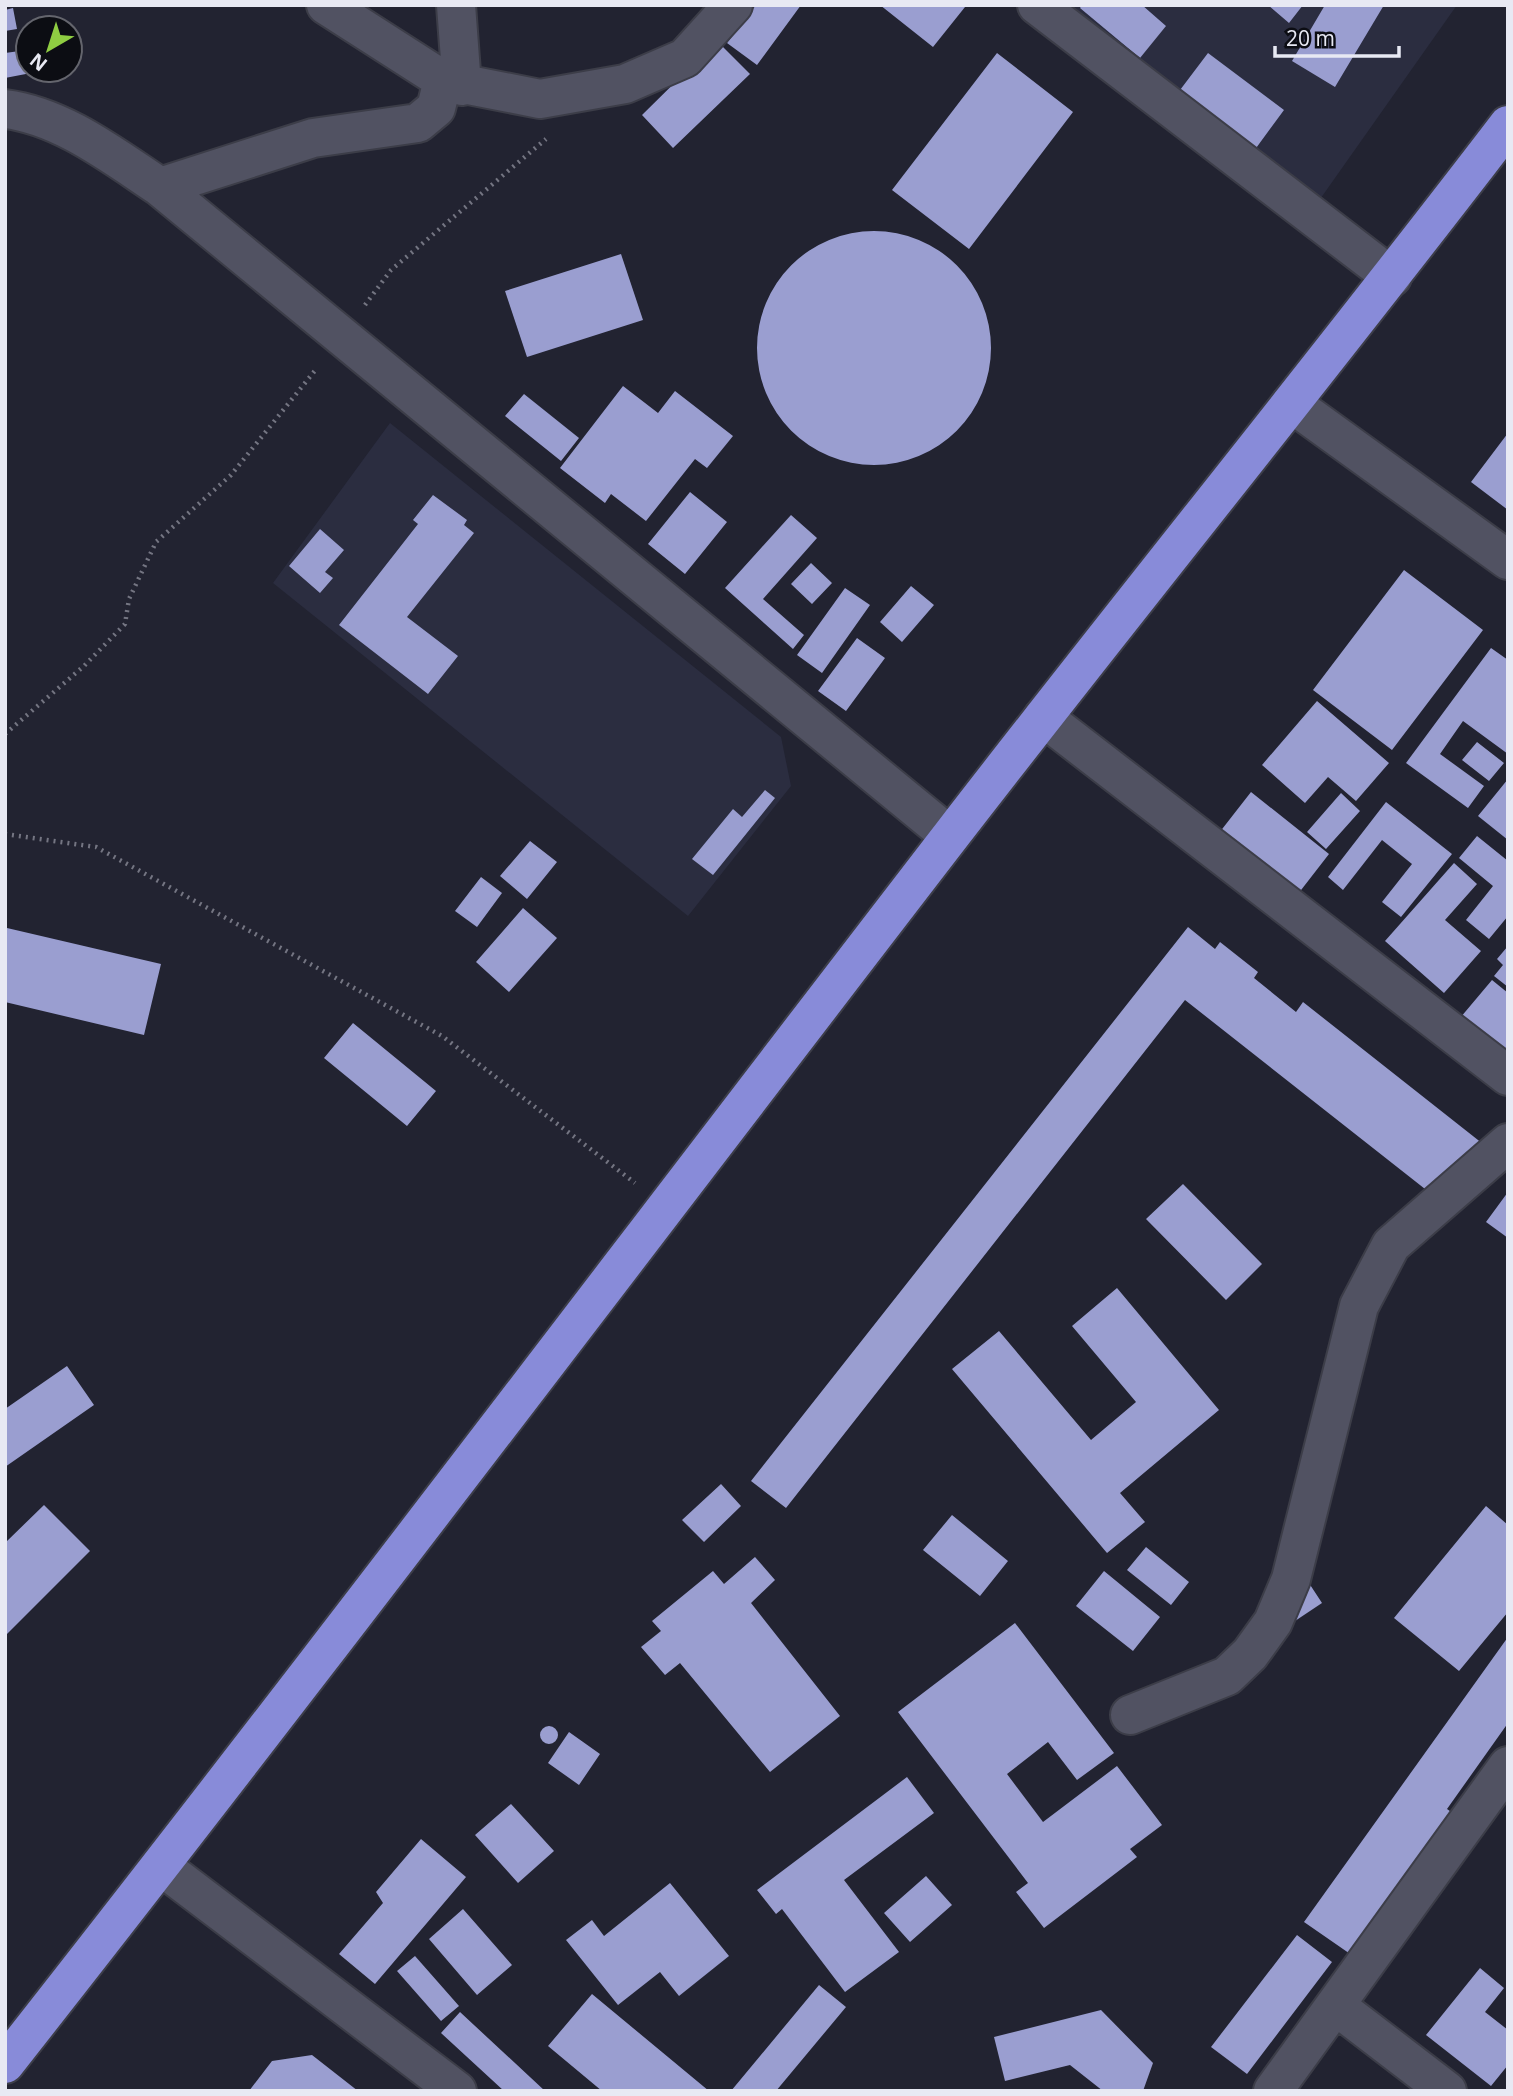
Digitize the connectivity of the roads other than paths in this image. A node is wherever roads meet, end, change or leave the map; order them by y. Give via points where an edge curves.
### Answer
1 (326, 5) edge
2 (456, 5) edge
3 (733, 5) edge
4 (1037, 5) edge
5 (452, 83) junction
6 (5, 109) edge
7 (1508, 125) edge
8 (160, 187) junction
9 (1392, 277) junction
10 (1290, 403) junction
11 (1508, 560) edge
12 (1043, 717) junction
13 (950, 836) junction
14 (1508, 1076) edge
15 (1508, 1143) edge
16 (1130, 1715) dead end
17 (1508, 1766) edge
18 (161, 1866) junction
19 (1336, 2006) junction
20 (5, 2064) edge
21 (457, 2091) edge
22 (1273, 2091) edge
23 (1447, 2091) edge

1 - 5 street
2 - 5 street
3 - 5 street via 685,58 625,84 540,99
4 - 9 street
5 - 8 street via 436,108 418,122 313,138
6 - 8 street via 30,112 99,146
7 - 9 highway
8 - 13 street
9 - 10 highway
10 - 11 street
10 - 12 highway
12 - 13 highway
12 - 14 street
13 - 18 highway
15 - 16 street via 1391,1245 1371,1280 1359,1306 1292,1579 1273,1622 1227,1676
17 - 19 street
18 - 20 highway
18 - 21 street
19 - 22 street
19 - 23 street

